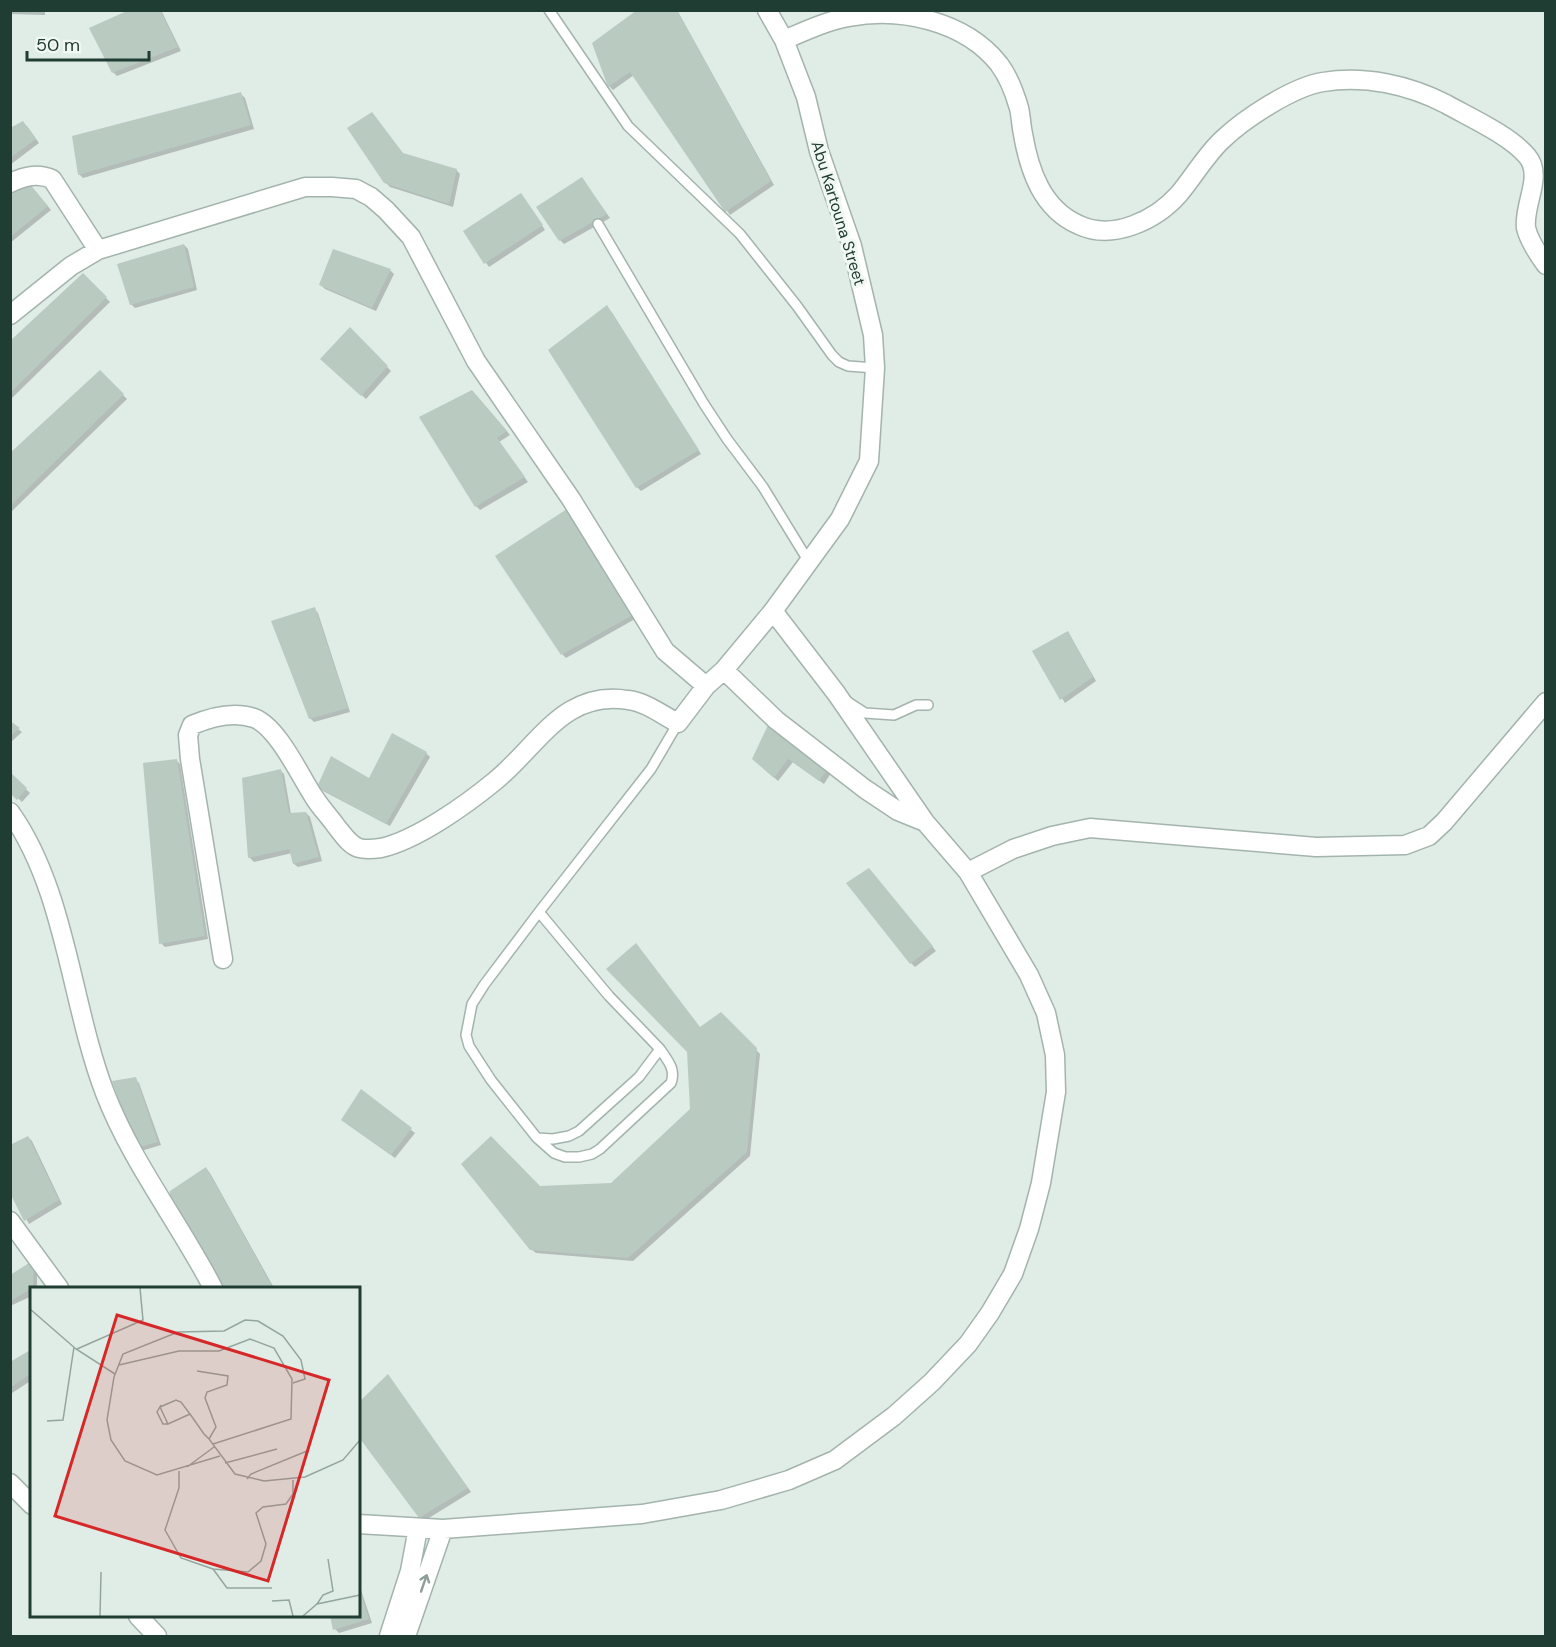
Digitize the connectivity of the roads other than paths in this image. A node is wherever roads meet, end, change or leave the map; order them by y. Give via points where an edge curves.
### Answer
1 (549, 10) edge
2 (766, 10) edge
3 (784, 40) junction
4 (10, 183) edge
5 (598, 224) dead end
6 (98, 250) junction
7 (1545, 265) edge
8 (10, 315) edge
9 (875, 368) junction
10 (809, 562) junction
11 (773, 611) junction
12 (724, 670) junction
13 (706, 686) junction
14 (836, 693) junction
15 (1545, 702) edge
16 (928, 705) dead end
17 (678, 723) junction
18 (10, 812) edge
19 (925, 822) junction
20 (968, 872) junction
21 (538, 912) junction
22 (222, 958) dead end
23 (660, 1049) junction
24 (537, 1138) junction
25 (10, 1221) edge
26 (59, 1287) edge
27 (212, 1287) edge
28 (10, 1483) edge
29 (30, 1503) edge
30 (360, 1524) edge
31 (418, 1528) junction
32 (443, 1529) junction
33 (139, 1617) edge
34 (157, 1636) edge
35 (389, 1636) edge
36 (406, 1636) edge

1 - 9 lane via 628,126 740,234 832,355 848,366
2 - 3 street, Abu Kartouna Street
3 - 7 street via 848,17 883,13 911,15 972,39 1000,66 1010,84 1020,110 1028,158 1045,197 1079,225 1096,229 1114,230 1152,216 1166,206 1220,141 1251,115 1295,92 1322,82 1364,80 1404,87 1455,110 1509,141 1528,157 1534,177 1527,228
3 - 9 street, Abu Kartouna Street via 806,97 819,151 852,246 873,335
4 - 6 street via 40,175 52,179
5 - 10 lane via 704,404 763,487
6 - 8 street via 71,266
6 - 13 street via 305,187 356,189 371,197 411,237 476,360 571,499 665,651
9 - 10 street, Abu Kartouna Street via 869,461 840,519
10 - 11 street, Abu Kartouna Street
11 - 12 street, Abu Kartouna Street
11 - 14 street
12 - 13 street, Abu Kartouna Street
12 - 19 street via 776,720 865,789 898,811
13 - 17 street, Abu Kartouna Street
14 - 16 lane via 865,713 894,715 916,705
14 - 19 street
15 - 20 street via 1444,822 1429,836 1405,845 1316,847 1090,828 1013,849
17 - 21 lane via 651,769
17 - 22 street via 631,700 580,704 564,713 495,781 436,823 396,844 372,849 357,848 347,840 268,727 254,718 235,715 192,725 188,735 190,759
18 - 27 street via 32,847 51,898 104,1092 142,1170
19 - 20 street
20 - 32 street via 1029,975 1046,1013 1055,1055 1056,1092 1029,1229 1013,1274 968,1344 894,1416 835,1460 789,1480 721,1500 642,1514
21 - 23 lane
21 - 24 lane via 472,1004 466,1035 491,1080
23 - 24 lane via 639,1077 579,1131 553,1139
23 - 24 lane via 672,1066 671,1083 600,1149 579,1157 565,1157
25 - 26 street
28 - 29 street
30 - 31 street
31 - 32 street
31 - 35 street via 410,1570
36 -> 32 street
33 - 34 street

